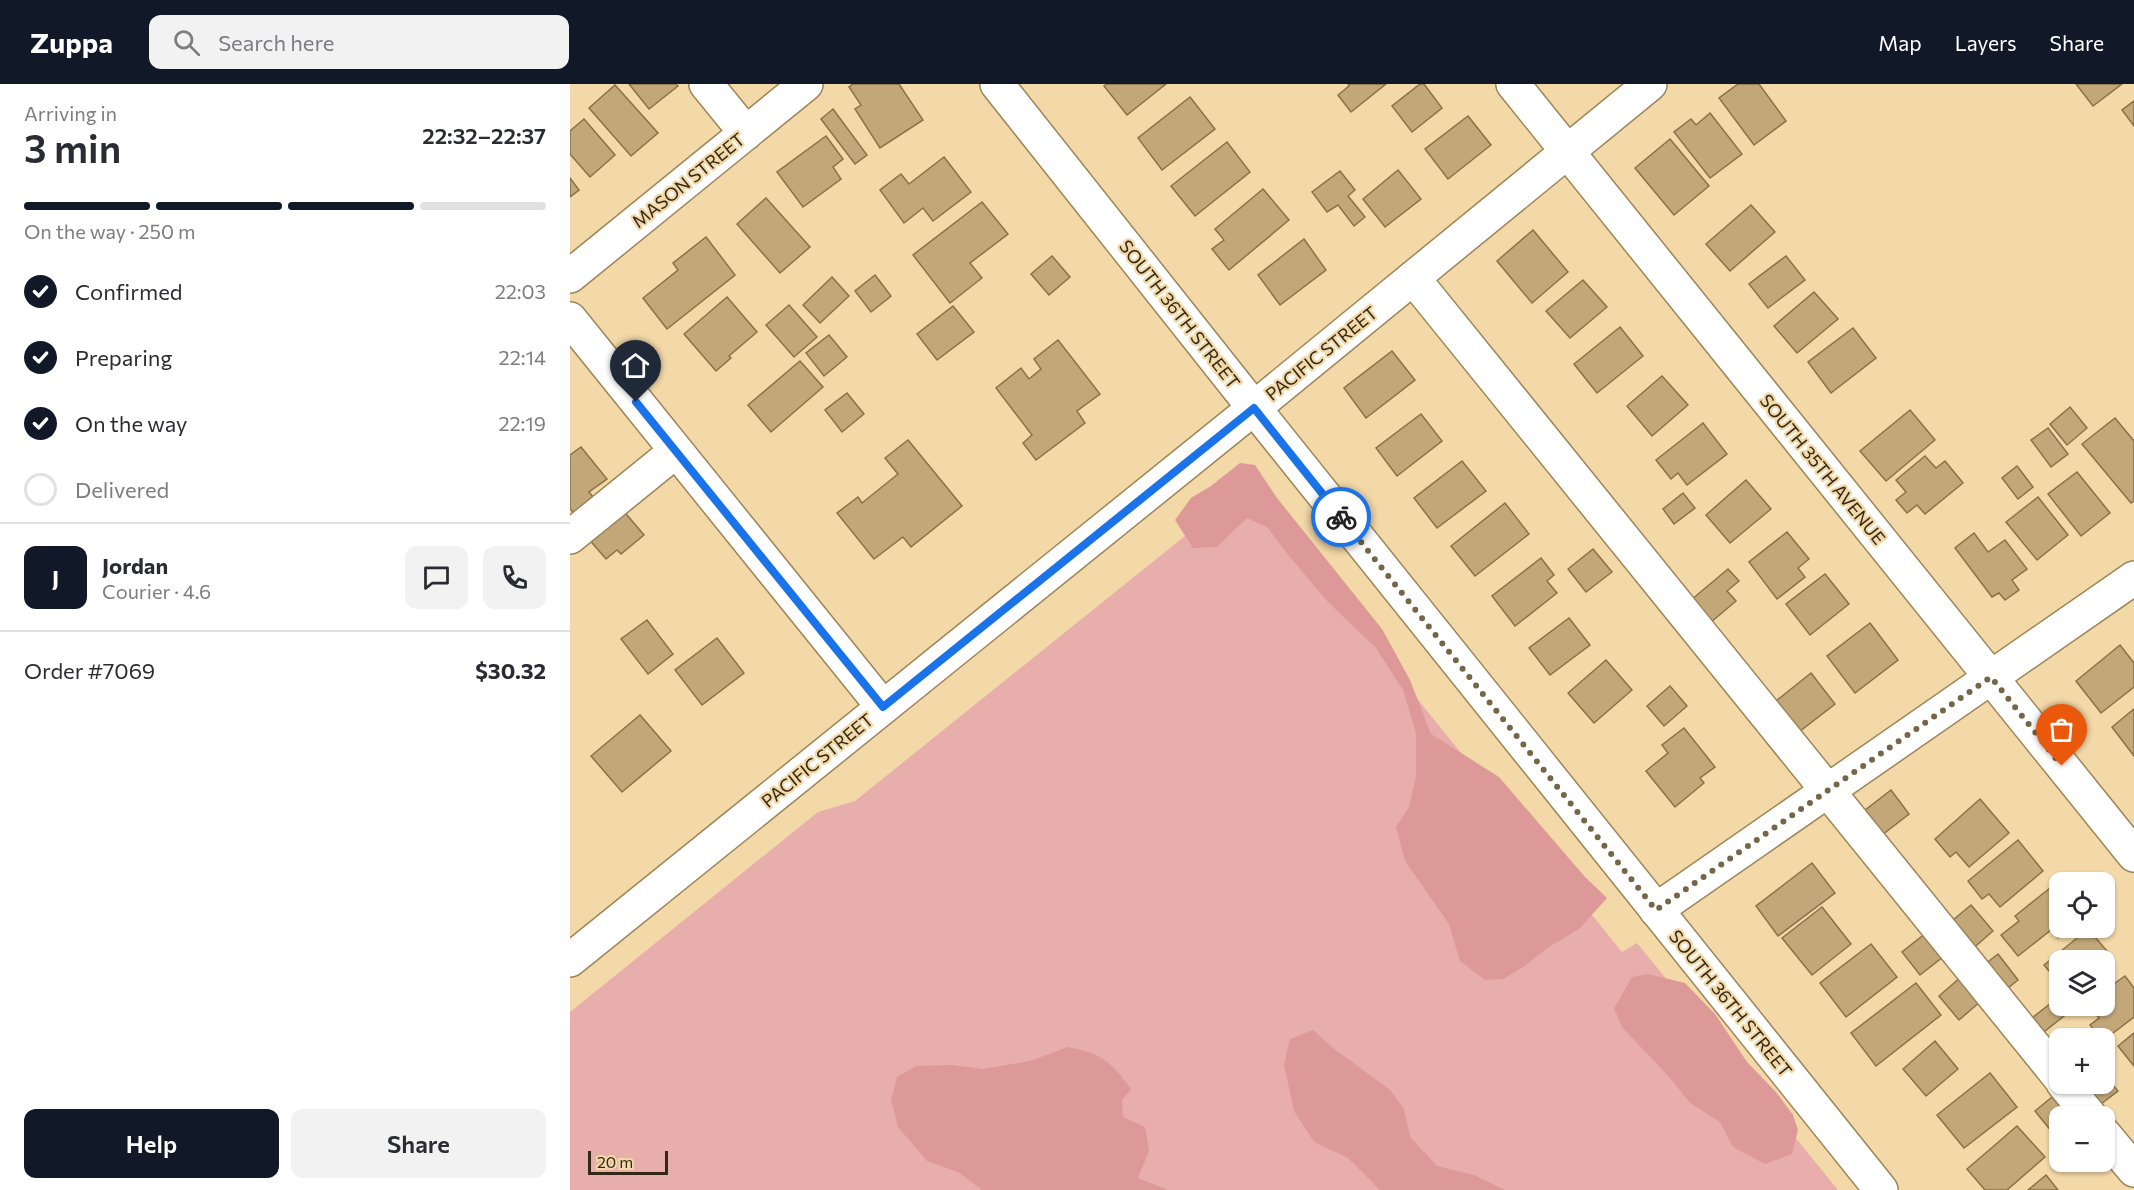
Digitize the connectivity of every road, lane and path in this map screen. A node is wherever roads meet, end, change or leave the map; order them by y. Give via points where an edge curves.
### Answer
1 (706, 84) edge
2 (806, 84) edge
3 (997, 84) edge
4 (1513, 84) edge
5 (1650, 84) edge
6 (746, 133) junction
7 (1567, 152) junction
8 (570, 276) edge
9 (1413, 278) junction
10 (570, 319) edge
11 (1254, 408) junction
12 (676, 451) junction
13 (570, 537) edge
14 (2134, 578) edge
15 (1991, 677) junction
16 (883, 707) junction
17 (1826, 791) junction
18 (2134, 855) edge
19 (1656, 910) junction
20 (570, 960) edge
21 (2049, 1065) edge
22 (2072, 1094) edge
23 (2082, 1106) edge
24 (2115, 1147) edge
25 (2134, 1170) edge
26 (1881, 1190) edge

1 - 6 street
2 - 6 street, MASON STREET
3 - 11 street, SOUTH 36TH STREET
4 - 7 street, SOUTH 35TH AVENUE
5 - 7 street, PACIFIC STREET
6 - 8 street, MASON STREET
7 - 9 street, PACIFIC STREET
7 - 15 street, SOUTH 35TH AVENUE
9 - 11 street, PACIFIC STREET
9 - 17 street
10 - 12 street
11 - 16 street, PACIFIC STREET
11 - 19 street, SOUTH 36TH STREET
12 - 13 street
12 - 16 street
14 - 15 street
15 - 17 street
15 - 18 street, SOUTH 35TH AVENUE
16 - 20 street, PACIFIC STREET
17 - 19 street
17 - 21 street
19 - 26 street, SOUTH 36TH STREET
22 - 23 street
24 - 25 street

